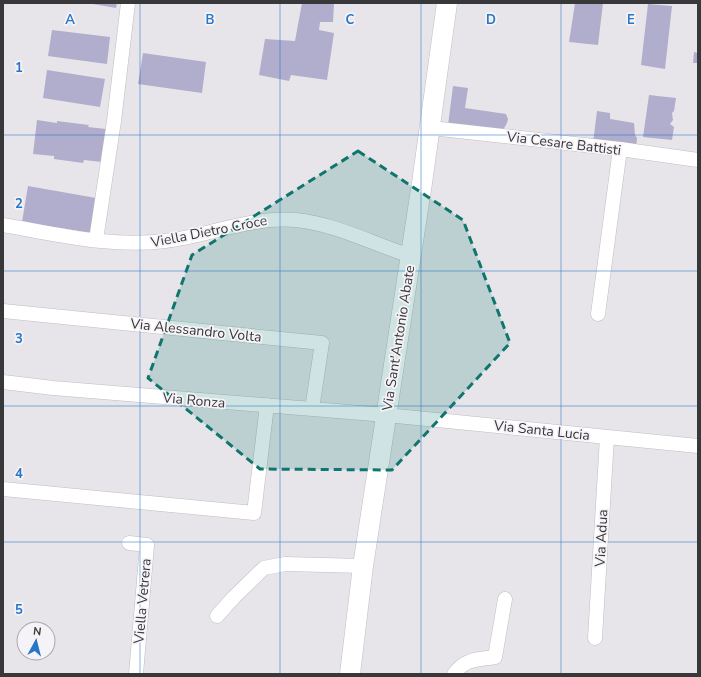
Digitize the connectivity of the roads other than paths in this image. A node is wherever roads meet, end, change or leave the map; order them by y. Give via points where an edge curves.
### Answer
1 (128, 3) edge
2 (447, 3) edge
3 (431, 128) junction
4 (620, 149) junction
5 (698, 160) edge
6 (3, 225) edge
7 (96, 240) junction
8 (411, 256) junction
9 (3, 311) edge
10 (598, 314) dead end
11 (3, 382) edge
12 (267, 405) junction
13 (312, 409) junction
14 (386, 415) junction
15 (607, 437) junction
16 (698, 446) edge
17 (3, 489) edge
18 (129, 543) dead end
19 (363, 566) junction
20 (505, 599) dead end
21 (217, 616) dead end
22 (595, 638) dead end
23 (136, 674) edge
24 (350, 674) edge
25 (454, 674) edge

1 - 7 street
2 - 3 street, Via Sant'Antonio Abate
3 - 4 street, Via Cesare Battisti
3 - 8 street, Via Sant'Antonio Abate
4 - 5 street, Via Cesare Battisti
4 - 10 street
6 - 7 street, Viella Dietro Croce
7 - 8 street, Viella Dietro Croce via 130,244 166,241 273,219 297,220 328,226
8 - 14 street, Via Sant'Antonio Abate
9 - 13 street, Via Alessandro Volta via 322,343
11 - 12 street, Via Ronza
12 - 13 street, Via Ronza
12 - 17 street via 254,514
13 - 14 street, Via Ronza
14 - 15 street, Via Santa Lucia
14 - 19 street, Via Sant'Antonio Abate
15 - 16 street, Via Santa Lucia
15 - 22 street, Via Adua
18 - 23 street, Viella Vetrera via 147,546
19 - 21 street via 285,564 264,568
19 - 24 street, Via Sant'Antonio Abate
20 - 25 street via 495,657 469,661

